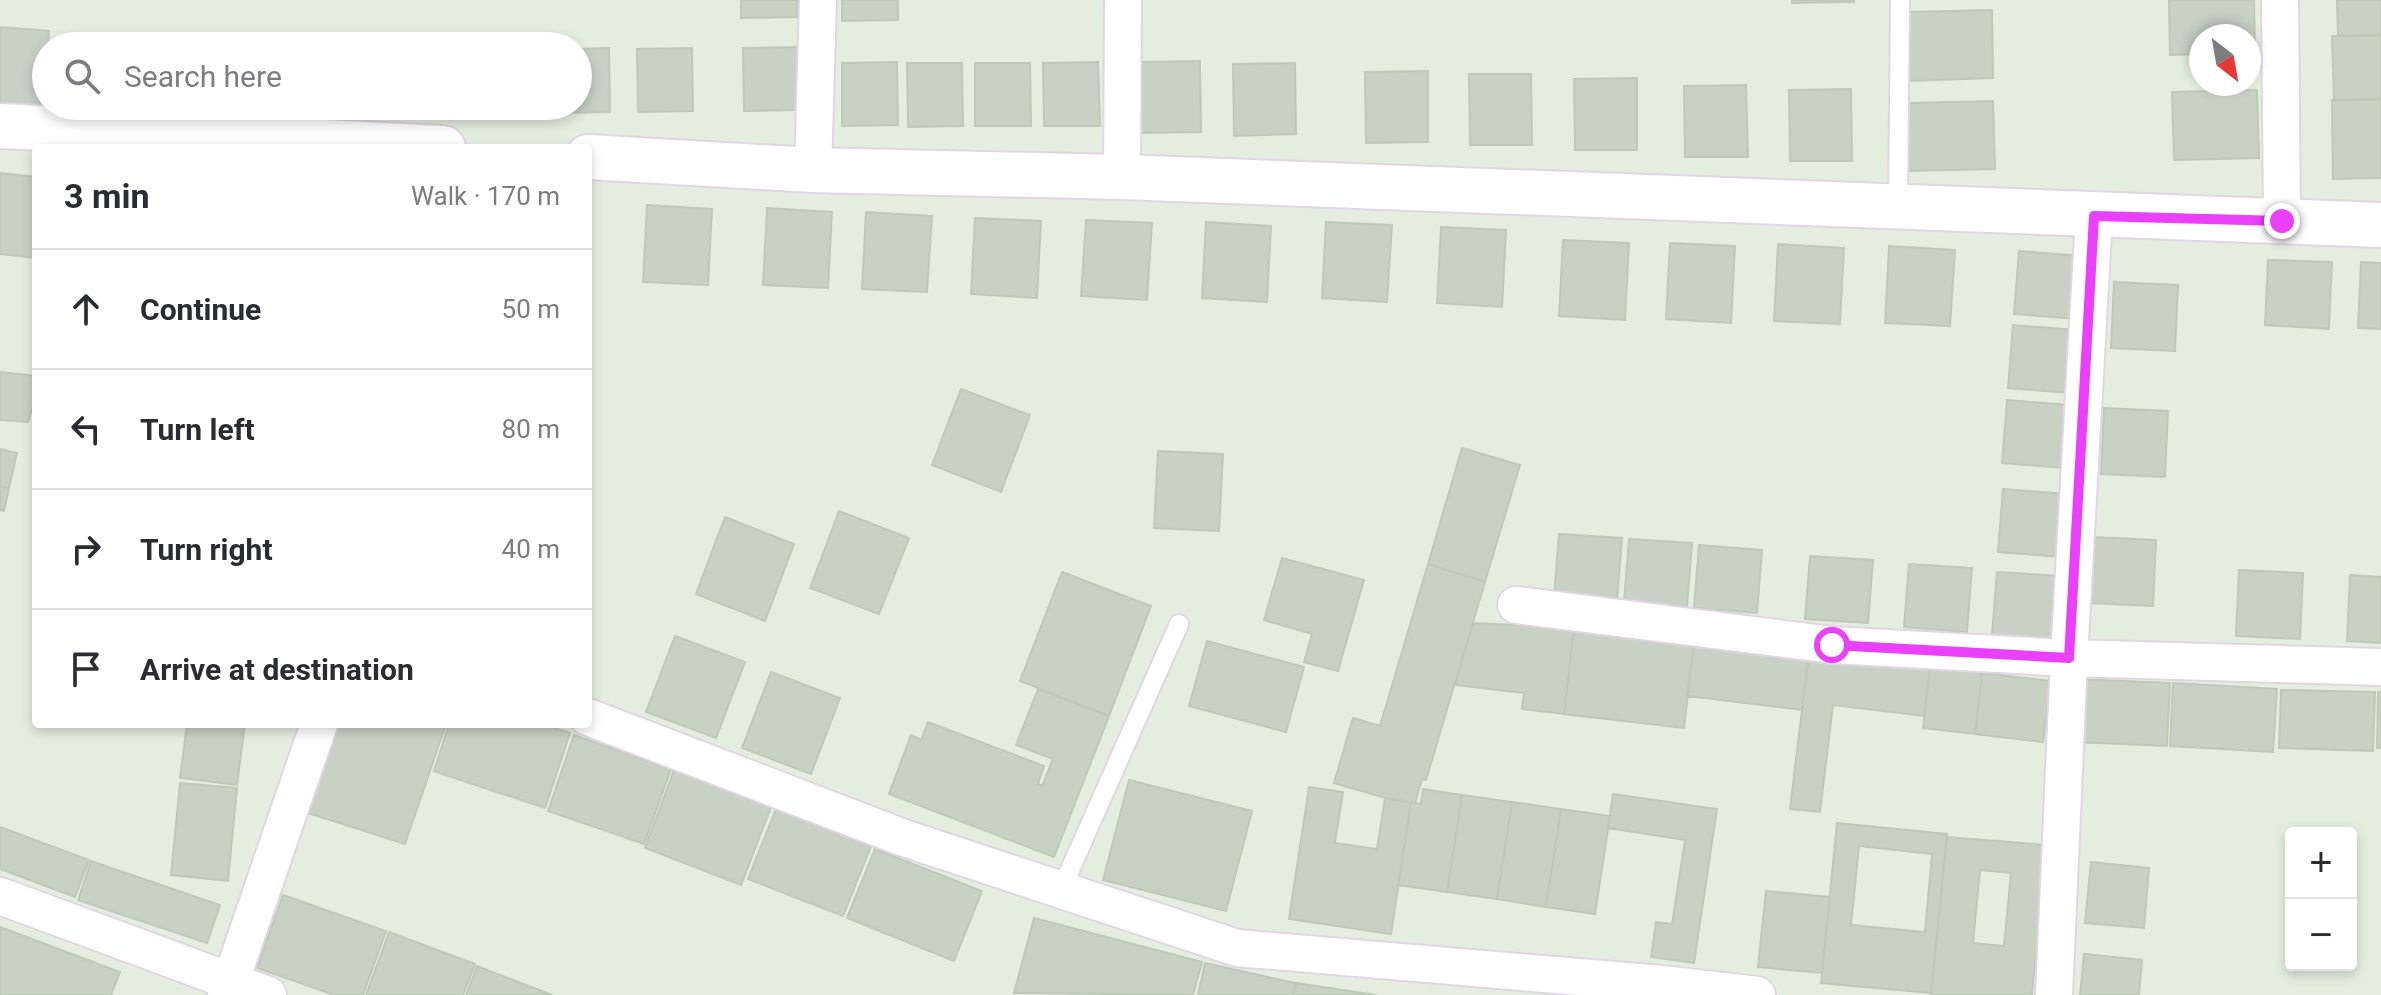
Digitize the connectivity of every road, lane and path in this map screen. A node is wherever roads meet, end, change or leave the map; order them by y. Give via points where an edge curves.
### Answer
1 (818, 0) edge
2 (1123, 0) edge
3 (1900, 0) edge
4 (2280, 0) edge
5 (0, 126) edge
6 (326, 144) edge
7 (592, 157) edge
8 (813, 170) junction
9 (1122, 177) junction
10 (1898, 206) junction
11 (2094, 216) junction
12 (2282, 221) junction
13 (2381, 225) edge
14 (1516, 605) dead end
15 (1179, 624) dead end
16 (2069, 658) junction
17 (2381, 667) edge
18 (592, 719) edge
19 (318, 728) edge
20 (1061, 890) junction
21 (0, 896) edge
22 (228, 988) edge
23 (268, 995) edge
24 (1757, 995) edge
25 (2054, 995) edge

1 - 8 street
2 - 9 street
3 - 10 lane
4 - 12 street
5 - 6 street
7 - 8 street
8 - 9 street
9 - 10 street
10 - 11 street
11 - 12 street
11 - 16 street
12 - 13 street
14 - 16 street via 1832,645
15 - 20 lane
16 - 17 street
16 - 25 street
18 - 20 street via 904,838
19 - 22 street
20 - 24 street via 1237,948
21 - 22 street
22 - 23 street

